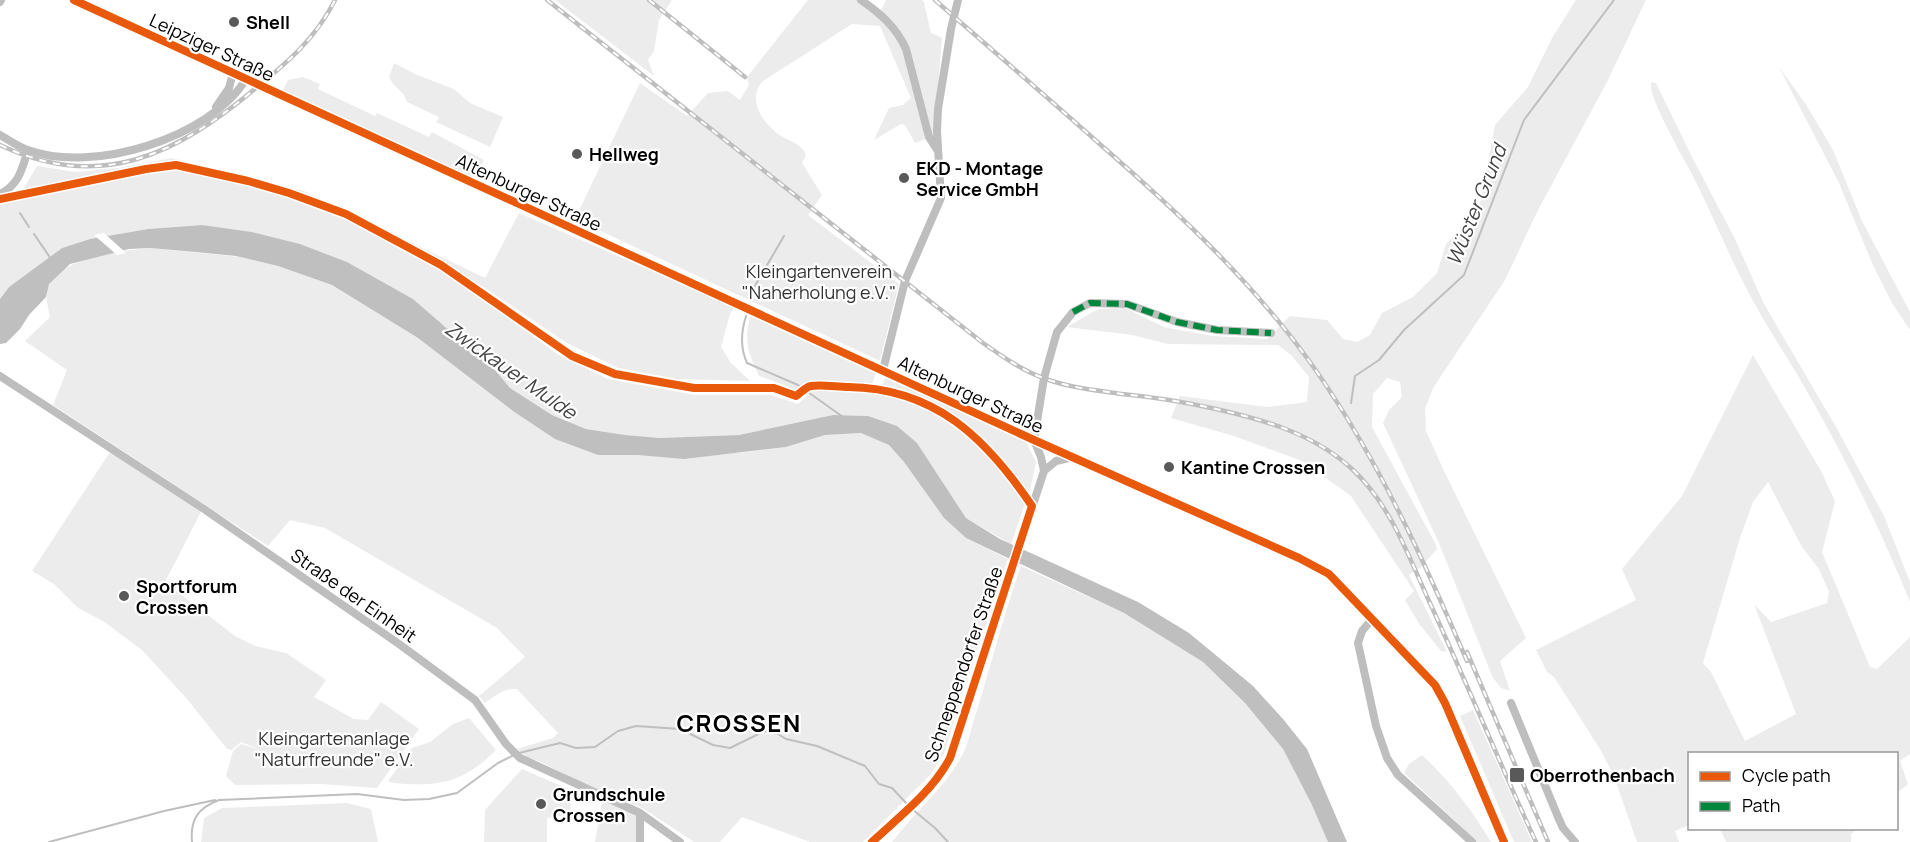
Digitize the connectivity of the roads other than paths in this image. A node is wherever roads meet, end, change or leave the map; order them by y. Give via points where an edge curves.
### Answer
1 (74, 0) edge
2 (861, 0) edge
3 (958, 0) edge
4 (233, 73) junction
5 (246, 79) junction
6 (304, 107) joint
7 (207, 117) junction
8 (0, 135) edge
9 (28, 150) junction
10 (939, 152) junction
11 (0, 194) edge
12 (1271, 333) dead end
13 (883, 370) junction
14 (0, 376) edge
15 (1034, 440) junction
16 (1075, 457) junction
17 (1044, 471) junction
18 (1372, 619) junction
19 (1511, 702) dead end
20 (640, 813) junction
21 (640, 842) edge
22 (680, 842) edge
23 (872, 842) edge
24 (1472, 842) edge
25 (1504, 842) edge
26 (1575, 842) edge

1 - 4 street, Leipziger Straße
2 - 10 street via 900,36 929,137
3 - 10 street via 938,109
4 - 5 street, Leipziger Straße
4 - 7 street via 222,101
5 - 6 street, Leipziger Straße
5 - 7 street via 227,104
6 - 13 street, Altenburger Straße
7 - 9 street via 140,149 107,156 77,158
8 - 9 street
9 - 11 street via 17,182
10 - 13 street via 941,198 905,281
12 - 15 street, Altenburger Straße via 1217,330 1177,322 1127,304 1090,303 1073,312 1057,332 1044,378
13 - 15 street, Altenburger Straße
14 - 20 street, Straße der Einheit via 204,509 399,644 475,700 519,758
15 - 16 street, Altenburger Straße
15 - 17 street
16 - 17 street via 1056,461
16 - 18 street, Altenburger Straße via 1329,574
17 - 23 street, Schneppendorfer Straße via 950,758 928,790
18 - 24 street via 1358,643 1387,758 1398,775
18 - 25 street, Altenburger Straße via 1435,685
19 - 26 street via 1563,828
20 - 21 street
20 - 22 street, Straße der Einheit

